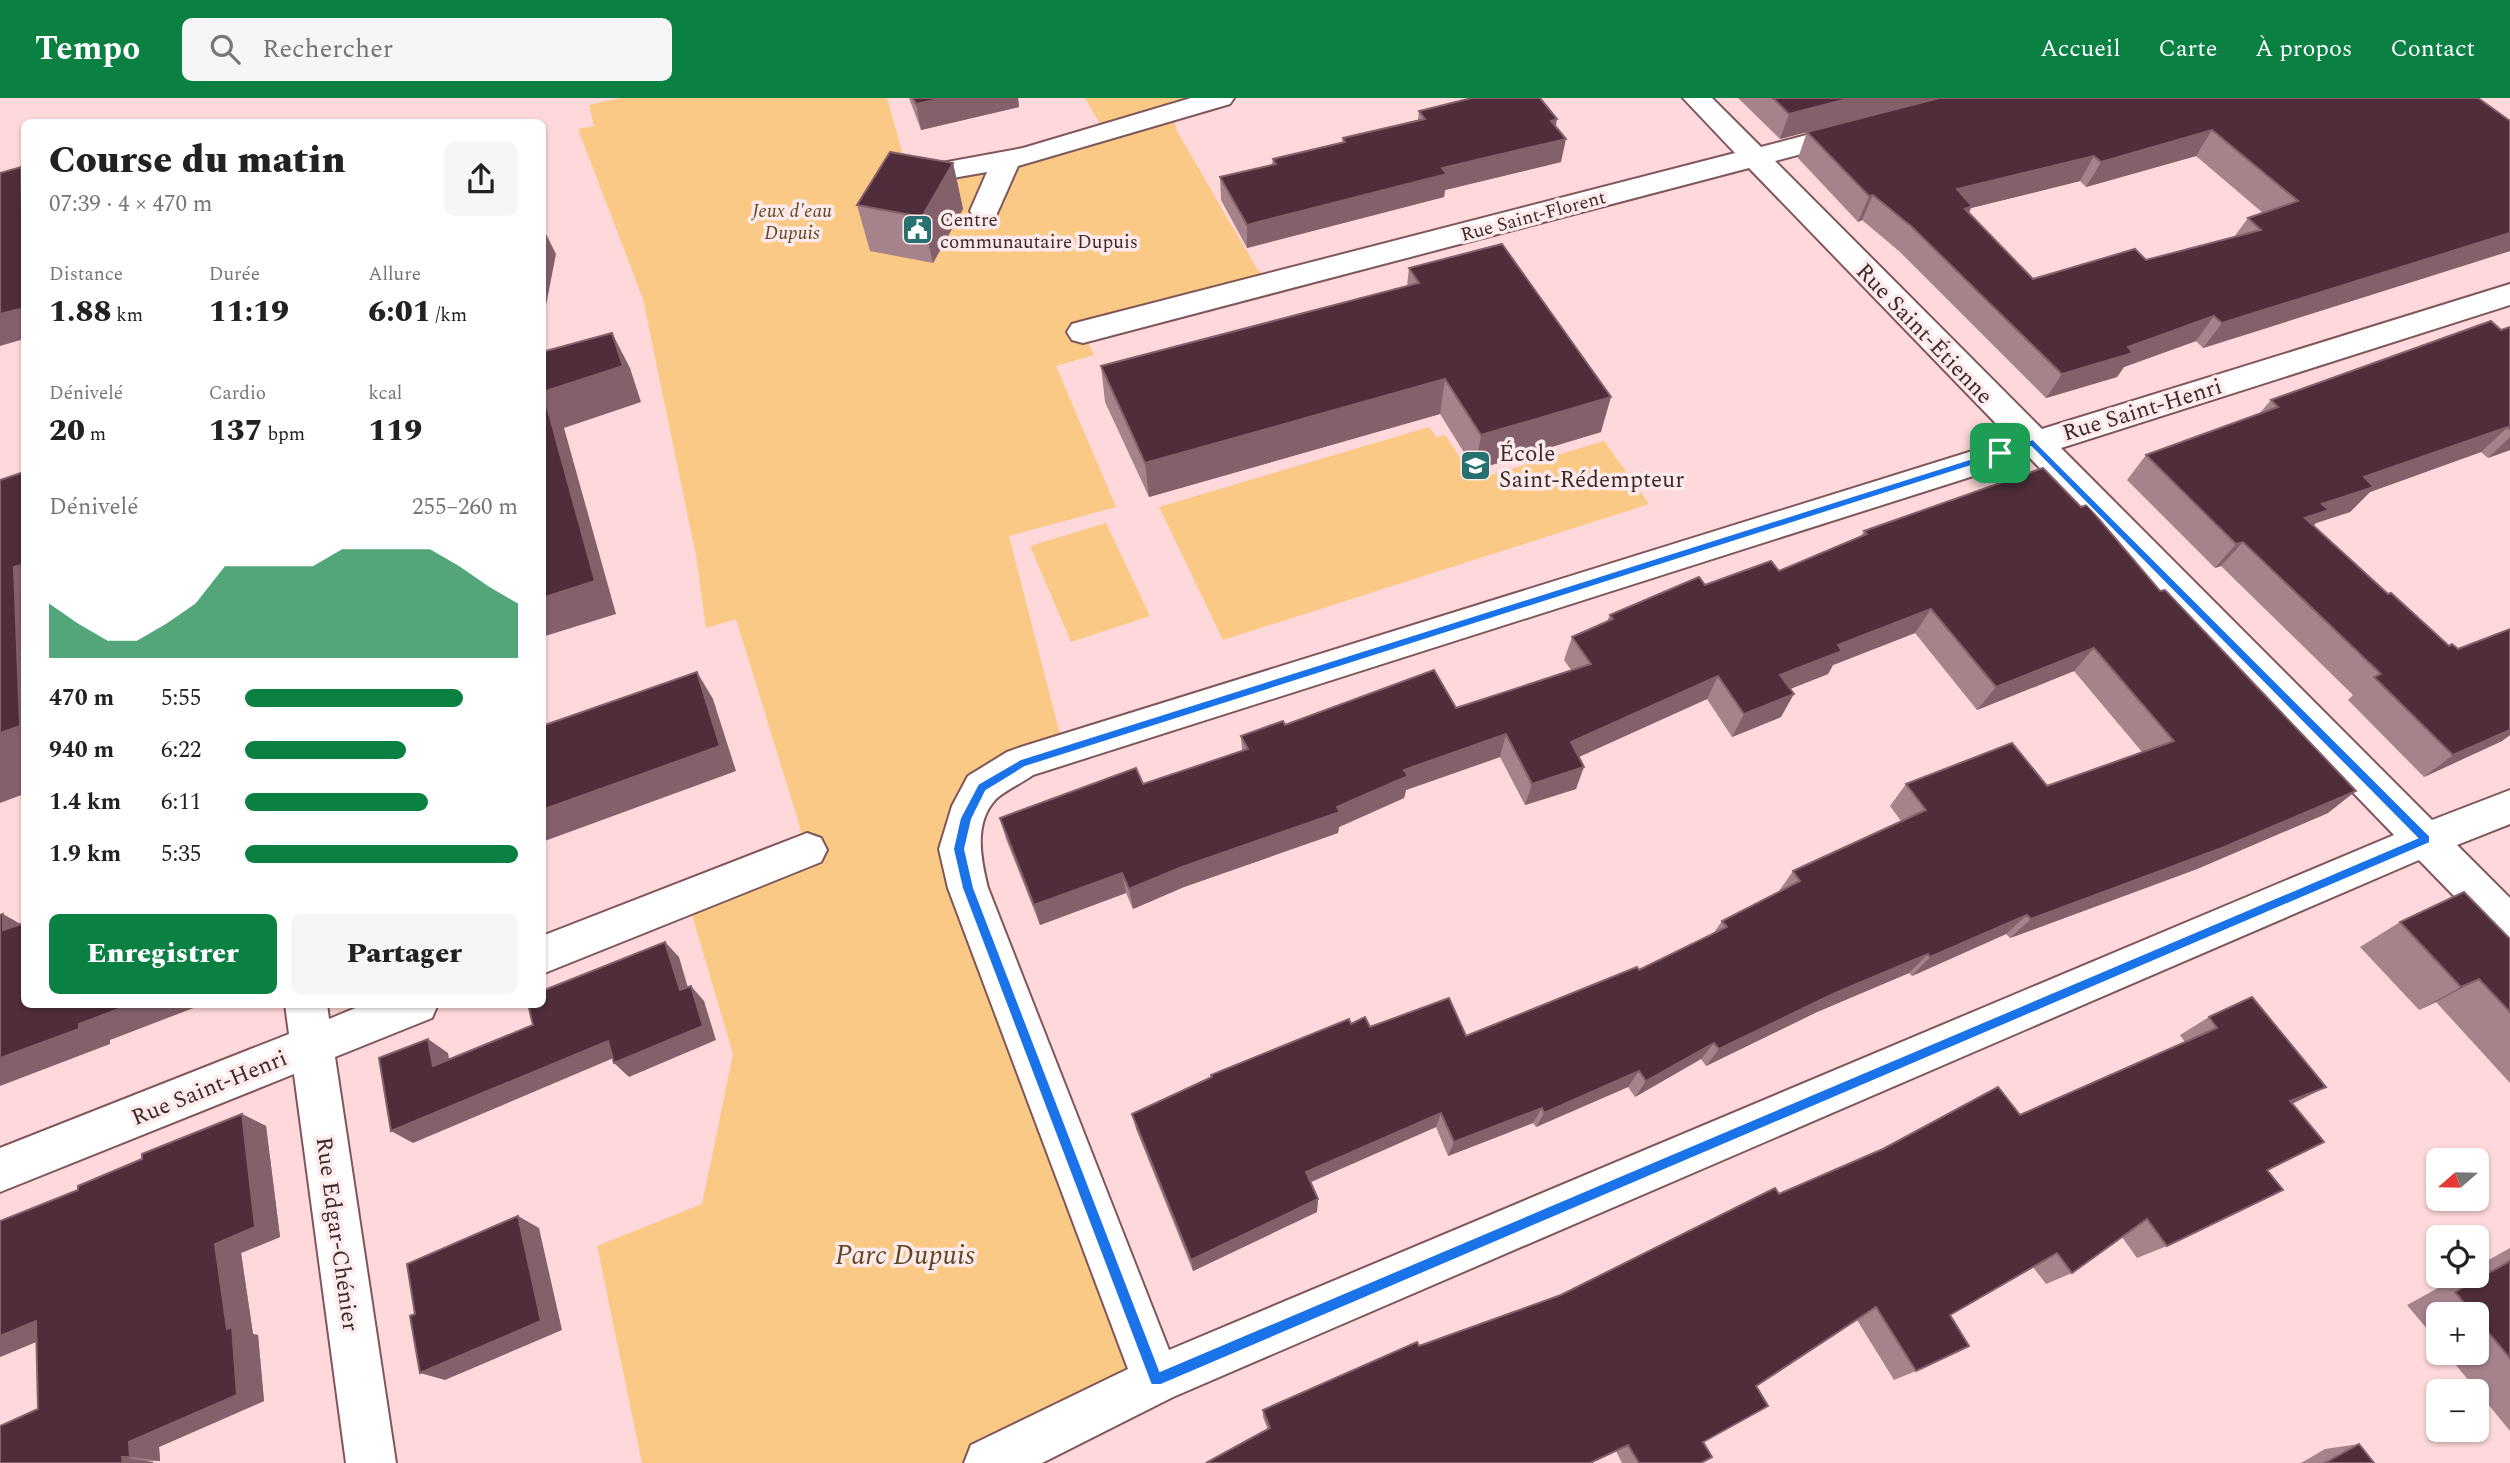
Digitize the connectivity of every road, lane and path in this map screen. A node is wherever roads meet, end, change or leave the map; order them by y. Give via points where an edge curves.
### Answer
1 (1220, 98) edge
2 (1697, 98) edge
3 (1880, 125) edge
4 (1754, 158) junction
5 (1006, 160) junction
6 (930, 173) edge
7 (985, 211) dead end
8 (2510, 294) edge
9 (1083, 332) dead end
10 (2033, 443) junction
11 (2510, 807) edge
12 (2426, 839) junction
13 (807, 850) dead end
14 (2510, 926) edge
15 (546, 953) edge
16 (396, 1008) edge
17 (309, 1025) edge
18 (0, 1170) edge
19 (1156, 1380) junction
20 (371, 1463) edge
21 (989, 1463) edge

1 - 5 street
2 - 4 street, Rue Saint-Étienne
3 - 4 street, Rue Saint-Florent
4 - 9 street, Rue Saint-Florent
4 - 10 street, Rue Saint-Étienne
5 - 6 street
5 - 7 street
8 - 10 street, Rue Saint-Henri
10 - 12 street, Rue Saint-Étienne
10 - 19 street, Rue Saint-Henri via 1021,763 982,788 966,818 959,849 968,888
11 - 12 street
12 - 14 street, Rue Saint-Étienne
12 - 19 street
13 - 15 street
16 - 17 street, Rue Saint-Henri
17 - 18 street, Rue Saint-Henri
17 - 20 street, Rue Edgar-Chénier
19 - 21 street

